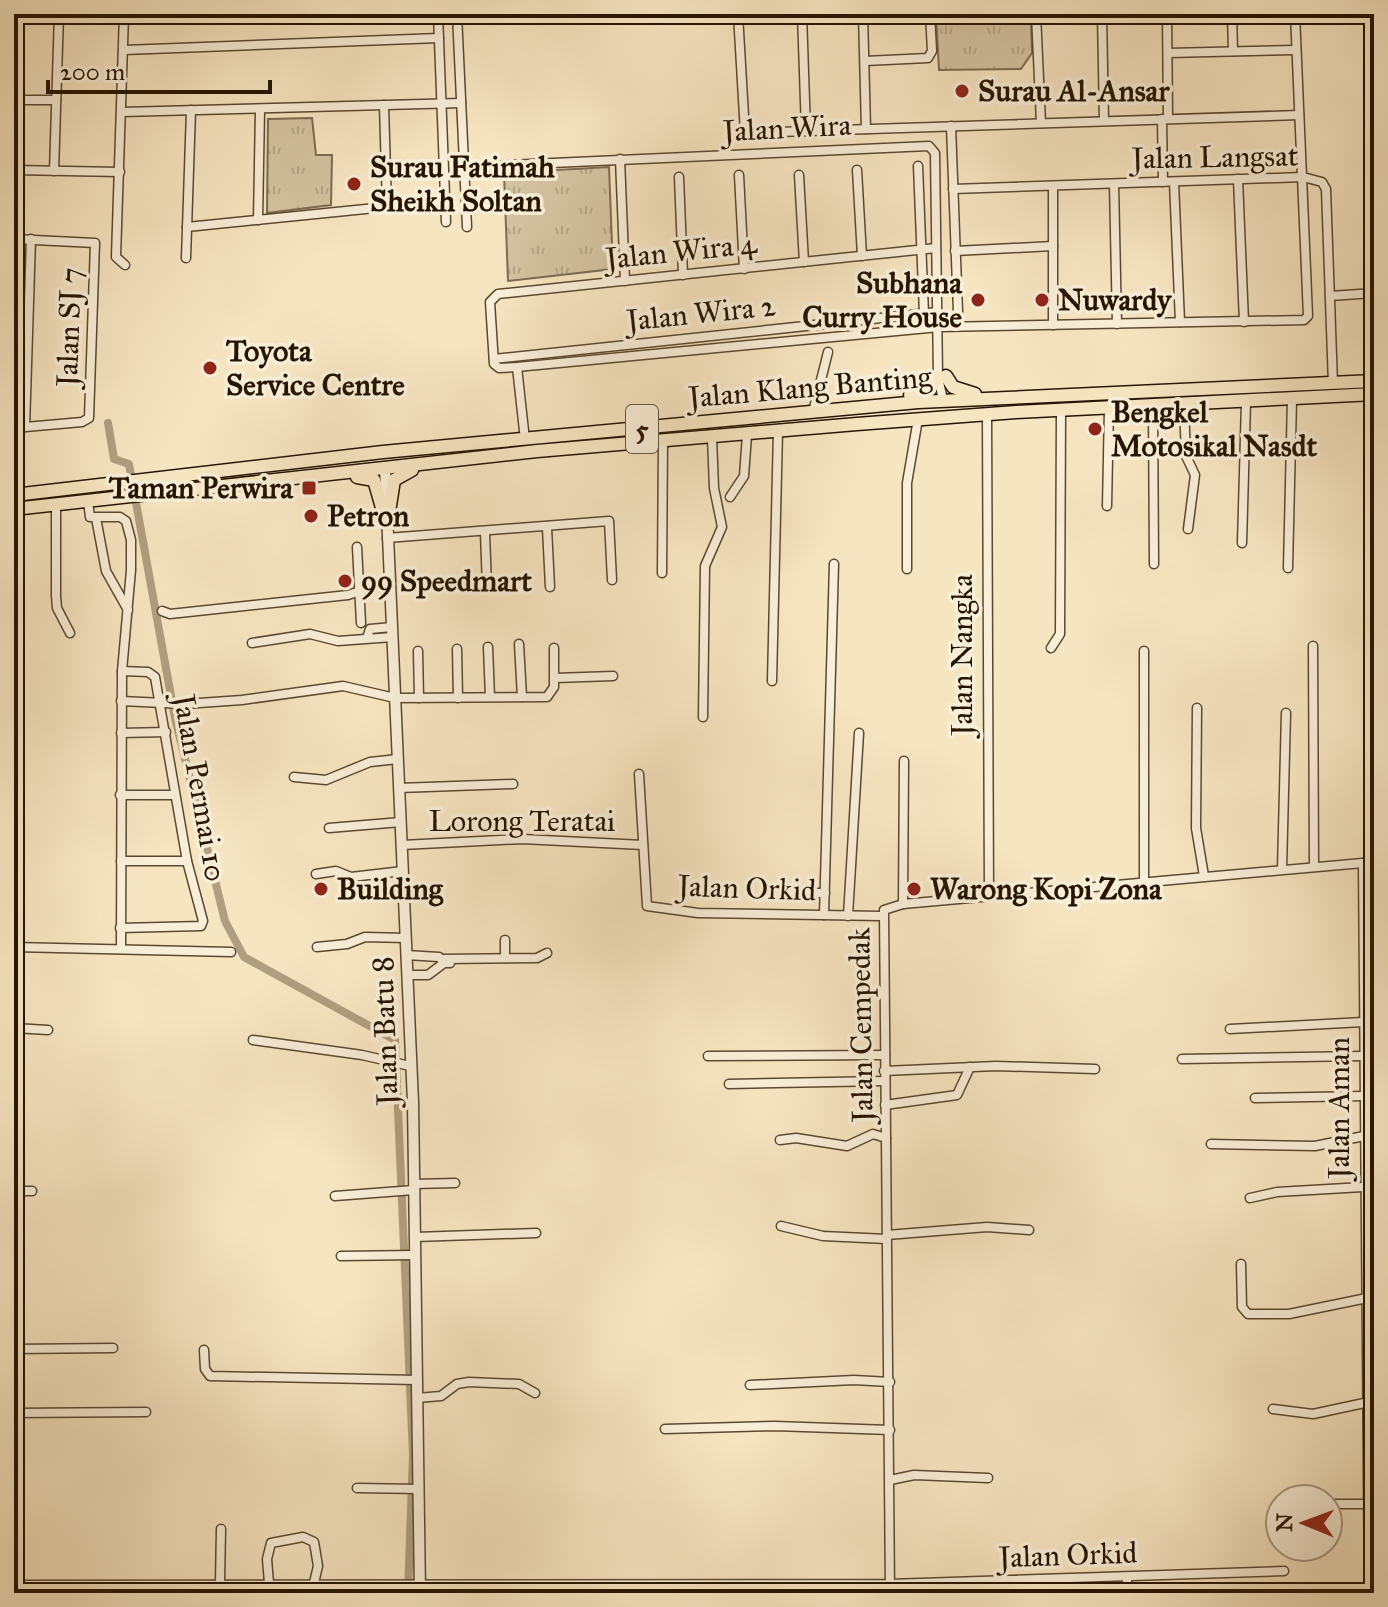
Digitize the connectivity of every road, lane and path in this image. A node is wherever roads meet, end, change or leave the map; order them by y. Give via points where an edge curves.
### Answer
1 (59, 14) edge
2 (124, 14) edge
3 (438, 14) edge
4 (457, 14) edge
5 (788, 14) edge
6 (802, 14) edge
7 (863, 14) edge
8 (930, 14) edge
9 (1036, 14) edge
10 (1102, 14) edge
11 (1167, 14) edge
12 (1232, 14) edge
13 (1295, 14) edge
14 (738, 15) edge
15 (439, 38) junction
16 (124, 50) junction
17 (1296, 50) junction
18 (1233, 51) junction
19 (1168, 53) junction
20 (865, 61) junction
21 (14, 100) edge
22 (56, 100) junction
23 (461, 103) junction
24 (441, 104) junction
25 (384, 105) junction
26 (260, 109) junction
27 (191, 110) junction
28 (122, 112) junction
29 (1299, 115) junction
30 (1165, 119) junction
31 (1104, 121) junction
32 (1041, 123) junction
33 (951, 126) junction
34 (866, 129) junction
35 (806, 131) junction
36 (935, 153) junction
37 (952, 153) junction
38 (620, 159) junction
39 (918, 166) dead end
40 (464, 167) junction
41 (14, 170) edge
42 (857, 170) dead end
43 (54, 171) junction
44 (120, 172) junction
45 (739, 175) dead end
46 (799, 175) dead end
47 (679, 177) dead end
48 (1303, 177) junction
49 (1238, 179) junction
50 (1163, 182) junction
51 (1174, 182) junction
52 (1114, 184) junction
53 (1053, 186) junction
54 (953, 189) junction
55 (445, 201) junction
56 (387, 207) junction
57 (258, 220) junction
58 (446, 222) dead end
59 (187, 227) junction
60 (467, 227) dead end
61 (14, 239) edge
62 (31, 239) junction
63 (1053, 246) junction
64 (936, 248) junction
65 (921, 250) junction
66 (955, 251) junction
67 (862, 256) junction
68 (186, 258) dead end
69 (804, 262) junction
70 (125, 265) dead end
71 (744, 269) junction
72 (683, 275) junction
73 (625, 281) junction
74 (1374, 293) edge
75 (1330, 296) junction
76 (938, 312) junction
77 (958, 312) dead end
78 (924, 314) junction
79 (1180, 322) junction
80 (1244, 322) junction
81 (1117, 324) junction
82 (1053, 325) junction
83 (939, 327) junction
84 (828, 352) dead end
85 (494, 359) junction
86 (517, 367) junction
87 (942, 376) junction
88 (1374, 381) edge
89 (1333, 384) junction
90 (1372, 394) edge
91 (1036, 396) junction
92 (1292, 399) junction
93 (943, 400) junction
94 (1246, 402) junction
95 (1184, 405) junction
96 (1153, 406) junction
97 (1109, 408) junction
98 (832, 409) junction
99 (1061, 411) junction
100 (813, 412) junction
101 (1016, 412) junction
102 (987, 415) junction
103 (918, 419) junction
104 (848, 424) junction
105 (25, 427) junction
106 (14, 428) edge
107 (778, 431) junction
108 (747, 435) junction
109 (712, 438) junction
110 (1370, 438) dead end
111 (525, 440) junction
112 (483, 442) junction
113 (663, 442) junction
114 (341, 456) junction
115 (490, 456) junction
116 (385, 468) junction
117 (289, 479) junction
118 (14, 495) edge
119 (730, 497) dead end
120 (88, 501) junction
121 (56, 506) junction
122 (1107, 506) dead end
123 (14, 509) edge
124 (96, 518) junction
125 (547, 528) junction
126 (1188, 529) dead end
127 (387, 532) junction
128 (485, 533) junction
129 (1242, 543) dead end
130 (357, 547) dead end
131 (834, 564) dead end
132 (1154, 564) dead end
133 (1288, 568) dead end
134 (907, 569) dead end
135 (662, 573) dead end
136 (612, 580) dead end
137 (390, 581) junction
138 (487, 587) dead end
139 (550, 587) dead end
140 (359, 589) junction
141 (128, 610) junction
142 (162, 611) dead end
143 (361, 623) dead end
144 (392, 632) junction
145 (70, 633) dead end
146 (252, 643) dead end
147 (519, 644) dead end
148 (1313, 646) dead end
149 (488, 647) dead end
150 (554, 648) dead end
151 (1051, 648) dead end
152 (457, 649) dead end
153 (418, 651) dead end
154 (1144, 651) dead end
155 (122, 671) junction
156 (613, 676) dead end
157 (555, 678) junction
158 (772, 681) dead end
159 (490, 697) junction
160 (522, 697) junction
161 (395, 698) junction
162 (419, 698) junction
163 (458, 698) junction
164 (121, 701) junction
165 (162, 702) junction
166 (1197, 708) dead end
167 (1286, 713) dead end
168 (703, 717) dead end
169 (166, 732) junction
170 (121, 733) junction
171 (859, 733) dead end
172 (398, 759) junction
173 (904, 761) dead end
174 (639, 774) dead end
175 (294, 777) dead end
176 (513, 784) dead end
177 (399, 788) junction
178 (120, 795) junction
179 (175, 795) junction
180 (401, 822) junction
181 (329, 828) dead end
182 (402, 845) junction
183 (643, 845) junction
184 (121, 861) junction
185 (187, 861) junction
186 (1374, 862) edge
187 (1363, 863) junction
188 (1314, 866) junction
189 (1282, 869) junction
190 (403, 871) junction
191 (316, 874) dead end
192 (1204, 876) junction
193 (1144, 882) junction
194 (786, 893) dead end
195 (825, 893) junction
196 (989, 896) junction
197 (903, 904) junction
198 (824, 915) junction
199 (848, 916) junction
200 (881, 916) junction
201 (120, 928) junction
202 (406, 938) junction
203 (505, 940) dead end
204 (14, 947) edge
205 (317, 947) dead end
206 (121, 949) junction
207 (231, 952) dead end
208 (547, 953) dead end
209 (406, 955) junction
210 (505, 958) junction
211 (443, 961) junction
212 (477, 963) dead end
213 (407, 975) junction
214 (1356, 1022) junction
215 (14, 1028) edge
216 (1230, 1029) dead end
217 (48, 1030) dead end
218 (253, 1040) dead end
219 (1363, 1041) junction
220 (1374, 1042) edge
221 (885, 1055) junction
222 (708, 1056) dead end
223 (1357, 1056) junction
224 (1182, 1059) dead end
225 (406, 1065) junction
226 (970, 1067) junction
227 (1095, 1069) dead end
228 (884, 1071) junction
229 (885, 1081) junction
230 (729, 1084) dead end
231 (1361, 1096) junction
232 (1255, 1098) dead end
233 (885, 1105) junction
234 (1364, 1136) junction
235 (886, 1138) junction
236 (780, 1140) dead end
237 (1211, 1144) dead end
238 (1363, 1169) junction
239 (1374, 1170) edge
240 (455, 1183) dead end
241 (1363, 1187) junction
242 (412, 1188) junction
243 (14, 1191) edge
244 (32, 1191) dead end
245 (335, 1196) dead end
246 (1250, 1198) dead end
247 (781, 1226) dead end
248 (1029, 1230) dead end
249 (536, 1233) dead end
250 (415, 1237) junction
251 (887, 1237) junction
252 (1369, 1242) edge
253 (411, 1255) junction
254 (341, 1256) dead end
255 (1241, 1264) dead end
256 (1367, 1298) junction
257 (1371, 1334) edge
258 (113, 1348) dead end
259 (14, 1349) edge
260 (204, 1350) dead end
261 (409, 1381) junction
262 (890, 1382) junction
263 (750, 1385) dead end
264 (535, 1393) dead end
265 (417, 1398) junction
266 (1369, 1402) junction
267 (1273, 1409) dead end
268 (146, 1412) dead end
269 (14, 1413) edge
270 (665, 1429) dead end
271 (890, 1430) junction
272 (988, 1478) dead end
273 (890, 1480) junction
274 (357, 1488) dead end
275 (416, 1489) junction
276 (1344, 1506) edge
277 (1371, 1509) edge
278 (221, 1529) dead end
279 (1284, 1571) dead end
280 (1127, 1578) junction
281 (191, 1583) junction
282 (220, 1583) junction
283 (314, 1583) junction
284 (14, 1585) edge
285 (265, 1586) edge
286 (1371, 1587) edge
287 (418, 1588) edge
288 (766, 1589) edge
289 (787, 1589) edge
290 (890, 1589) edge
291 (191, 1593) edge
292 (1127, 1593) edge

1 - 22 street
2 - 16 street
3 - 15 street
4 - 23 street
5 - 14 street
6 - 35 street
7 - 20 street
8 - 20 street via 928,58
9 - 32 street
10 - 31 street
11 - 19 street
12 - 18 street
13 - 17 street
14 - 35 street via 745,133
15 - 16 street
15 - 24 street
16 - 28 street
17 - 18 street
17 - 29 street
18 - 19 street
19 - 30 street
20 - 34 street
21 - 22 street
22 - 43 street
23 - 24 street
23 - 40 street
24 - 25 street
24 - 55 street
25 - 26 street
25 - 56 street
26 - 27 street
26 - 57 street
27 - 28 street
27 - 59 street
28 - 44 street
29 - 30 street
29 - 48 street
30 - 31 street
30 - 50 street
31 - 32 street
32 - 33 street
33 - 34 street
33 - 37 street
34 - 35 street
36 - 37 street
36 - 38 street, Jalan Wira via 929,146
36 - 64 street
37 - 54 street
38 - 40 street, Jalan Wira
38 - 73 street
39 - 65 street
40 - 60 street
41 - 43 street
42 - 67 street
43 - 44 street
44 - 70 street via 116,257
45 - 71 street
46 - 69 street
47 - 72 street
48 - 49 street, Jalan Langsat
48 - 75 street, Jalan Langsat via 1324,184
48 - 80 street via 1308,316
49 - 51 street, Jalan Langsat
49 - 80 street
50 - 51 street, Jalan Langsat
50 - 52 street, Jalan Langsat
51 - 79 street
52 - 53 street, Jalan Langsat
52 - 81 street
53 - 54 street, Jalan Langsat
53 - 63 street
54 - 66 street
55 - 56 street
55 - 58 street
56 - 57 street
57 - 59 street
59 - 68 street
61 - 62 street
62 - 105 street
62 - 105 street, Jalan SJ 7 via 95,243 90,413 82,422
63 - 66 street
63 - 82 street
64 - 65 street, Jalan Wira 4
64 - 76 street
65 - 67 street, Jalan Wira 4
65 - 78 street
66 - 77 street
67 - 69 street, Jalan Wira 4
69 - 71 street, Jalan Wira 4
71 - 72 street, Jalan Wira 4
72 - 73 street, Jalan Wira 4
73 - 85 street, Jalan Wira 4 via 495,296 490,302
74 - 75 street
75 - 89 street, Jalan Langsat
76 - 78 street, Jalan Wira 2
76 - 83 street
78 - 85 street, Jalan Wira 2
79 - 80 street
79 - 81 street
81 - 82 street
82 - 83 street
83 - 86 street
83 - 87 street
84 - 100 street
85 - 86 street via 499,368
86 - 111 street
87 - 91 highway via 961,392
87 - 93 street
87 - 98 highway via 923,393
88 - 89 highway, Jalan Klang Banting / 5
89 - 91 highway, Jalan Klang Banting / 5
90 - 92 highway, Jalan Klang Banting / 5
90 - 110 street
91 - 93 highway, Jalan Klang Banting / 5
92 - 94 highway, Jalan Klang Banting / 5
92 - 133 street
93 - 98 highway, Jalan Klang Banting / 5
93 - 101 highway via 953,410
93 - 104 highway via 933,411
94 - 95 highway, Jalan Klang Banting / 5
94 - 129 street
95 - 96 highway, Jalan Klang Banting / 5
95 - 126 street via 1186,456 1195,475
96 - 97 highway, Jalan Klang Banting / 5
96 - 132 street
97 - 99 highway, Jalan Klang Banting / 5
97 - 122 street
98 - 100 highway, Jalan Klang Banting / 5
99 - 101 highway, Jalan Klang Banting / 5
99 - 151 street via 1060,634
100 - 111 highway, Jalan Klang Banting / 5
101 - 102 highway, Jalan Klang Banting / 5
102 - 103 highway, Jalan Klang Banting / 5
102 - 196 street, Jalan Nangka
103 - 104 highway, Jalan Klang Banting / 5
103 - 134 street via 907,483
104 - 107 highway, Jalan Klang Banting / 5
105 - 106 street
107 - 108 highway, Jalan Klang Banting / 5
107 - 158 street
108 - 109 highway, Jalan Klang Banting / 5
108 - 119 street via 744,476
109 - 113 highway, Jalan Klang Banting / 5
109 - 168 street via 722,527 705,566
111 - 112 highway, Jalan Klang Banting / 5
112 - 114 highway, Jalan Klang Banting / 5
112 - 116 highway via 401,456
113 - 115 highway, Jalan Klang Banting / 5
113 - 135 street
114 - 116 highway via 347,461 372,459
114 - 118 highway, Jalan Klang Banting / 5
115 - 116 highway, Jalan Klang Banting / 5
115 - 127 highway via 402,472 392,485
116 - 117 highway, Jalan Klang Banting / 5
116 - 127 street, Jalan Batu 8
117 - 120 highway, Jalan Klang Banting / 5
117 - 127 highway via 369,477 377,487
120 - 121 highway, Jalan Klang Banting / 5
120 - 124 street via 88,515
121 - 123 highway, Jalan Klang Banting / 5
121 - 145 street via 56,596
124 - 141 street via 106,571
124 - 141 street via 120,517 129,529
125 - 128 street
125 - 136 street via 609,521
125 - 139 street
127 - 128 street via 413,537
127 - 137 street, Jalan Batu 8
128 - 138 street
130 - 140 street
131 - 195 street
137 - 140 street
137 - 144 street, Jalan Batu 8
140 - 142 street via 244,607
140 - 143 street
141 - 155 street
144 - 146 street via 370,629 367,638 338,641 310,634
144 - 161 street, Jalan Batu 8
147 - 160 street
148 - 188 street
149 - 159 street
150 - 157 street
152 - 163 street
153 - 162 street
154 - 193 street
155 - 164 street
155 - 165 street, Jalan Permai 10 via 152,673
156 - 157 street
157 - 160 street via 547,697
159 - 160 street
159 - 163 street
161 - 162 street
161 - 165 street via 343,686 292,695
161 - 172 street, Jalan Batu 8
162 - 163 street
164 - 165 street
164 - 170 street
165 - 169 street, Jalan Permai 10
166 - 192 street via 1196,828
167 - 189 street
169 - 170 street
169 - 179 street, Jalan Permai 10
170 - 178 street
171 - 199 street
172 - 175 street via 370,762 326,780
172 - 177 street, Jalan Batu 8
173 - 197 street
174 - 183 street, Jalan Orkid
176 - 177 street
177 - 180 street, Jalan Batu 8
178 - 179 street
178 - 184 street
179 - 185 street, Jalan Permai 10
180 - 181 street
180 - 182 street, Jalan Batu 8
182 - 183 street, Lorong Teratai via 522,839
182 - 190 street, Jalan Batu 8
183 - 198 street, Jalan Orkid via 649,908
184 - 185 street
184 - 201 street
185 - 201 street, Jalan Permai 10 via 201,926
186 - 187 street, Jalan Cempedak
187 - 188 street, Jalan Cempedak
187 - 214 street, Jalan Aman
188 - 189 street, Jalan Cempedak
189 - 192 street, Jalan Cempedak
190 - 191 street via 351,877 336,871
190 - 202 street, Jalan Batu 8
192 - 193 street, Jalan Cempedak
193 - 196 street, Jalan Cempedak
194 - 195 street
195 - 198 street
196 - 197 street, Jalan Cempedak
197 - 200 street, Jalan Cempedak via 887,907
198 - 199 street, Jalan Orkid
199 - 200 street, Jalan Orkid
200 - 221 street, Jalan Cempedak
201 - 206 street
202 - 205 street via 365,937 337,947
202 - 209 street, Jalan Batu 8
203 - 210 street
204 - 206 street
206 - 207 street
208 - 210 street
209 - 211 street
209 - 213 street, Jalan Batu 8
210 - 211 street
211 - 212 street
211 - 213 street via 428,975
213 - 225 street, Jalan Batu 8
214 - 216 street
214 - 219 street, Jalan Aman
215 - 217 street
218 - 225 street
219 - 220 street
219 - 223 street, Jalan Aman
221 - 222 street
221 - 228 street, Jalan Cempedak
223 - 224 street
223 - 231 street, Jalan Aman
225 - 242 street, Jalan Batu 8
226 - 227 street
226 - 228 street
226 - 233 street via 957,1095
228 - 229 street, Jalan Cempedak
229 - 230 street
229 - 233 street, Jalan Cempedak
231 - 232 street
231 - 234 street, Jalan Aman
233 - 235 street, Jalan Cempedak
234 - 237 street via 1315,1146
234 - 238 street, Jalan Aman
235 - 236 street via 866,1136 847,1146
235 - 251 street, Jalan Cempedak
238 - 239 street
238 - 241 street, Jalan Aman
240 - 242 street
241 - 246 street
241 - 252 street, Jalan Aman
242 - 245 street
242 - 250 street, Jalan Batu 8
243 - 244 street
247 - 251 street via 823,1236
248 - 251 street via 987,1227
249 - 250 street
250 - 253 street, Jalan Batu 8
251 - 262 street, Jalan Cempedak
252 - 256 street, Jalan Aman
253 - 254 street
253 - 261 street, Jalan Batu 8
255 - 256 street via 1242,1307 1248,1314 1289,1314
256 - 257 street, Jalan Aman
257 - 266 street, Jalan Aman
258 - 259 street
260 - 261 street via 210,1376
261 - 265 street, Jalan Batu 8
262 - 263 street
262 - 271 street, Jalan Cempedak
264 - 265 street via 519,1384 469,1382 441,1396
265 - 275 street, Jalan Batu 8
266 - 267 street via 1313,1414
266 - 277 street, Jalan Aman
268 - 269 street
270 - 271 street
271 - 273 street, Jalan Cempedak
272 - 273 street via 914,1475
273 - 290 street, Jalan Cempedak
274 - 275 street
275 - 287 street, Jalan Batu 8
276 - 277 street
277 - 286 street, Jalan Aman
278 - 282 street
279 - 280 street, Jalan Orkid
280 - 290 street, Jalan Orkid
280 - 292 street
281 - 282 street, Jalan Orkid
281 - 284 street, Jalan Orkid
281 - 291 street
282 - 285 street, Jalan Orkid
283 - 285 street, Jalan Orkid
283 - 285 street via 317,1550 303,1537 271,1543
283 - 287 street, Jalan Orkid
287 - 288 street, Jalan Orkid
288 - 289 street, Jalan Orkid
289 - 290 street, Jalan Orkid

